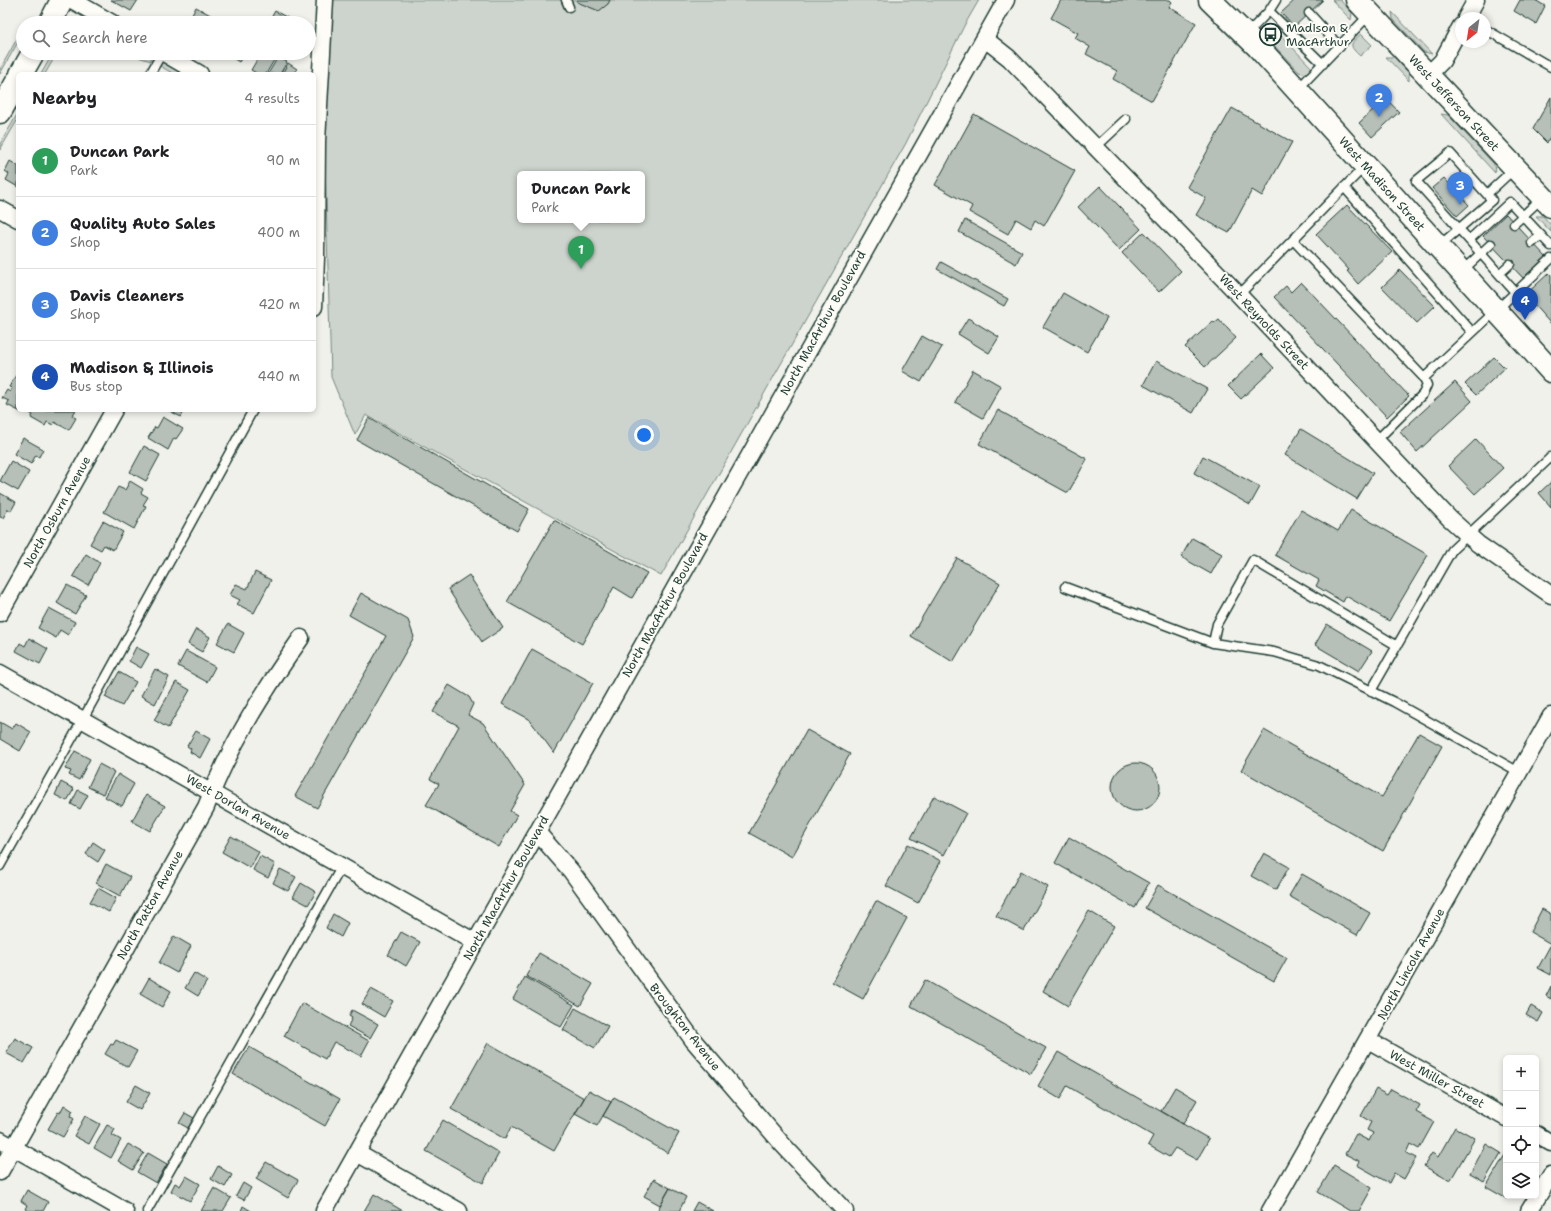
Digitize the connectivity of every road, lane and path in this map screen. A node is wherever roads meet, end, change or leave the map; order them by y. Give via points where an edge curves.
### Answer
1 (62, 0) edge
2 (72, 0) edge
3 (325, 0) edge
4 (1006, 0) edge
5 (1210, 0) edge
6 (1276, 0) edge
7 (1476, 0) edge
8 (1361, 4) edge
9 (1269, 11) junction
10 (1469, 12) edge
11 (1309, 13) dead end
12 (54, 16) edge
13 (100, 16) edge
14 (1491, 32) edge
15 (1246, 35) junction
16 (1455, 37) edge
17 (985, 39) junction
18 (1340, 47) junction
19 (29, 60) edge
20 (159, 60) edge
21 (175, 60) edge
22 (1323, 64) junction
23 (1551, 67) edge
24 (22, 72) edge
25 (151, 72) edge
26 (196, 72) edge
27 (1428, 75) junction
28 (16, 84) edge
29 (1297, 90) junction
30 (0, 112) edge
31 (1126, 119) dead end
32 (316, 127) edge
33 (1096, 147) junction
34 (1365, 165) junction
35 (1515, 168) junction
36 (1344, 187) junction
37 (1487, 194) junction
38 (1547, 202) edge
39 (0, 209) edge
40 (1523, 216) junction
41 (16, 218) edge
42 (1514, 224) dead end
43 (1459, 230) junction
44 (1541, 235) junction
45 (1293, 240) junction
46 (1469, 240) junction
47 (1532, 243) dead end
48 (1491, 244) dead end
49 (1551, 246) edge
50 (1439, 247) junction
51 (1480, 254) junction
52 (1551, 259) edge
53 (1510, 264) dead end
54 (1461, 272) junction
55 (1499, 274) junction
56 (1515, 292) junction
57 (1239, 295) junction
58 (1495, 310) junction
59 (1472, 332) junction
60 (1551, 371) edge
61 (1424, 378) junction
62 (113, 412) edge
63 (252, 412) edge
64 (1376, 441) junction
65 (1551, 457) edge
66 (1467, 535) junction
67 (1065, 587) dead end
68 (1551, 595) edge
69 (0, 613) edge
70 (301, 638) dead end
71 (1213, 643) junction
72 (1396, 645) junction
73 (0, 673) edge
74 (1371, 691) junction
75 (1551, 716) edge
76 (83, 719) junction
77 (1519, 772) junction
78 (211, 792) junction
79 (538, 832) junction
80 (0, 866) edge
81 (342, 866) junction
82 (475, 942) junction
83 (1368, 1040) junction
84 (1503, 1116) edge
85 (1539, 1136) edge
86 (0, 1140) edge
87 (1551, 1143) edge
88 (14, 1148) junction
89 (357, 1153) junction
90 (0, 1172) edge
91 (1551, 1175) edge
92 (125, 1211) edge
93 (147, 1211) edge
94 (324, 1211) edge
95 (459, 1211) edge
96 (845, 1211) edge
97 (1270, 1211) edge
98 (1529, 1211) edge

1 - 12 main road
2 - 13 street
3 - 32 street
4 - 17 street, North MacArthur Boulevard
5 - 15 main road, West Madison Street
6 - 9 lane
7 - 10 street
8 - 18 lane
8 - 27 main road, West Jefferson Street
9 - 15 lane
9 - 22 lane
11 - 18 lane
14 - 23 lane
15 - 29 main road, West Madison Street
16 - 27 street via 1442,62
17 - 33 street, West Reynolds Street via 1009,58
17 - 79 street, North MacArthur Boulevard
18 - 22 lane
19 - 24 main road
20 - 25 lane
21 - 26 street
22 - 29 lane
27 - 35 main road, West Jefferson Street
28 - 30 main road
29 - 34 main road, West Madison Street
31 - 33 lane
33 - 57 street, West Reynolds Street
34 - 36 lane
34 - 50 main road, West Madison Street
35 - 37 lane
35 - 38 main road, West Jefferson Street
36 - 45 lane
36 - 59 lane
37 - 43 lane via 1492,200
37 - 43 lane via 1450,153 1416,181
38 - 40 lane
39 - 41 street
40 - 42 lane
40 - 44 lane
40 - 46 lane via 1510,202
43 - 46 lane
43 - 50 lane
44 - 47 lane
44 - 49 lane
45 - 57 lane
45 - 61 lane
46 - 51 lane
48 - 51 lane
50 - 54 main road, West Madison Street
51 - 54 lane
51 - 55 lane
52 - 56 lane
53 - 55 lane
54 - 58 main road, West Madison Street
55 - 56 lane
56 - 58 lane
57 - 64 street, West Reynolds Street
58 - 59 lane
58 - 60 main road, West Madison Street
59 - 61 lane
61 - 64 lane via 1427,385 1423,394
62 - 69 street, North Osburn Avenue
63 - 76 lane
64 - 66 street, West Reynolds Street
65 - 66 lane
66 - 68 street, West Reynolds Street
66 - 72 lane via 1452,550
67 - 71 lane
70 - 78 street, North Patton Avenue via 262,696
71 - 72 lane via 1217,624 1253,560
71 - 74 lane via 1274,652 1320,665
72 - 74 lane
73 - 76 street, West Dorlan Avenue
74 - 77 lane
75 - 77 street, North Lincoln Avenue
76 - 78 street, West Dorlan Avenue
76 - 80 lane
77 - 83 street, North Lincoln Avenue
78 - 81 street, West Dorlan Avenue
78 - 88 street, North Patton Avenue via 206,807
79 - 82 street, North MacArthur Boulevard
79 - 96 street, Broughton Avenue via 571,871 693,1040 782,1145
81 - 82 street, West Dorlan Avenue
81 - 93 lane
82 - 89 street, North MacArthur Boulevard
83 - 84 street, West Miller Street
83 - 97 street, North Lincoln Avenue
85 - 87 street
86 - 88 street
88 - 90 street, North Patton Avenue
88 - 92 street
89 - 94 street, North MacArthur Boulevard
89 - 95 street
91 - 98 street

